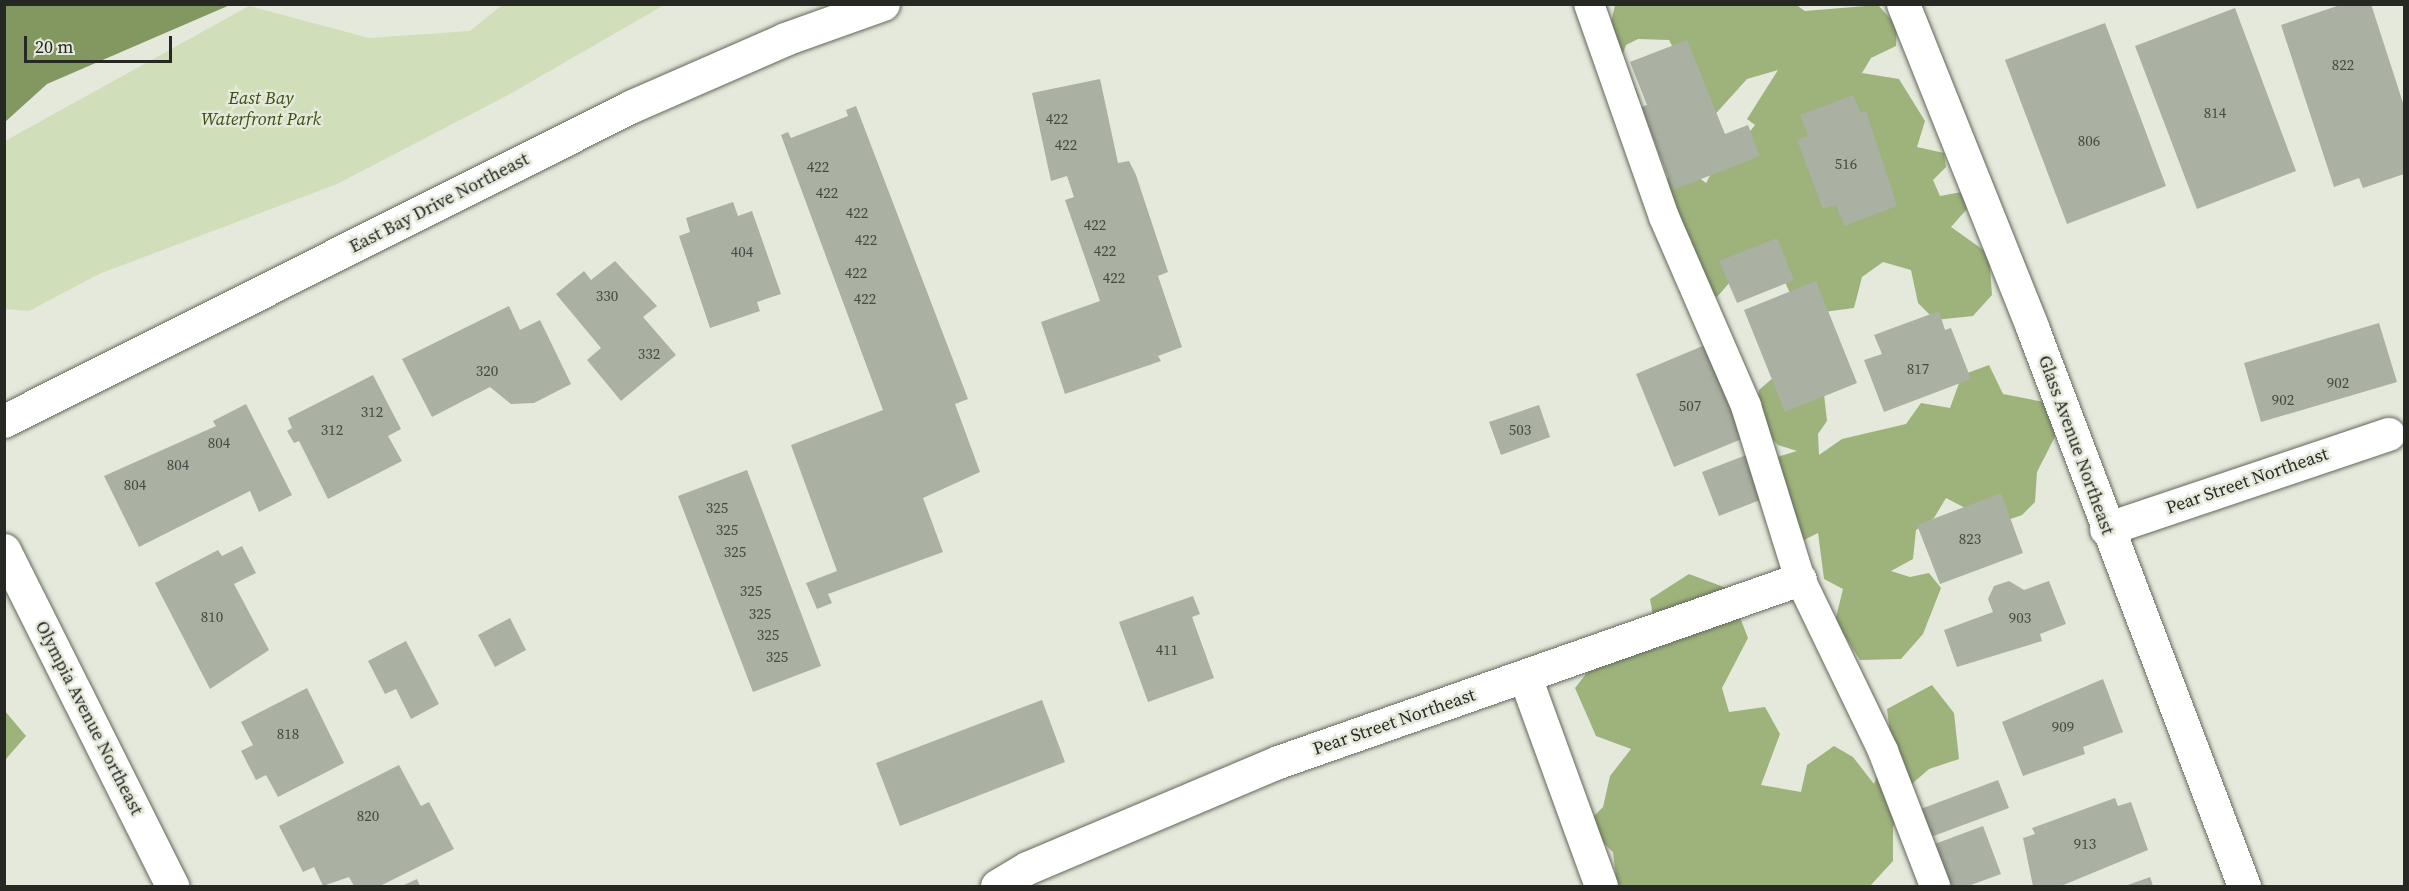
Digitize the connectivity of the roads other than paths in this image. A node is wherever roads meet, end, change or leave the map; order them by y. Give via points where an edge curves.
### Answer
1 (883, 4) edge
2 (1589, 4) edge
3 (1903, 4) edge
4 (4, 422) edge
5 (2388, 434) dead end
6 (2106, 529) junction
7 (4, 550) edge
8 (1800, 579) junction
9 (1525, 677) junction
10 (172, 886) edge
11 (997, 886) edge
12 (1601, 886) edge
13 (1935, 886) edge
14 (2244, 886) edge

1 - 4 street, East Bay Drive Northeast via 784,39 632,106
2 - 8 lane via 1664,217 1746,406
3 - 6 street, Glass Avenue Northeast
5 - 6 street, Pear Street Northeast
6 - 14 street, Glass Avenue Northeast
7 - 10 street, Olympia Avenue Northeast
8 - 9 street, Pear Street Northeast
8 - 13 lane via 1883,752
9 - 11 street, Pear Street Northeast via 1278,762 1027,868
9 - 12 street

